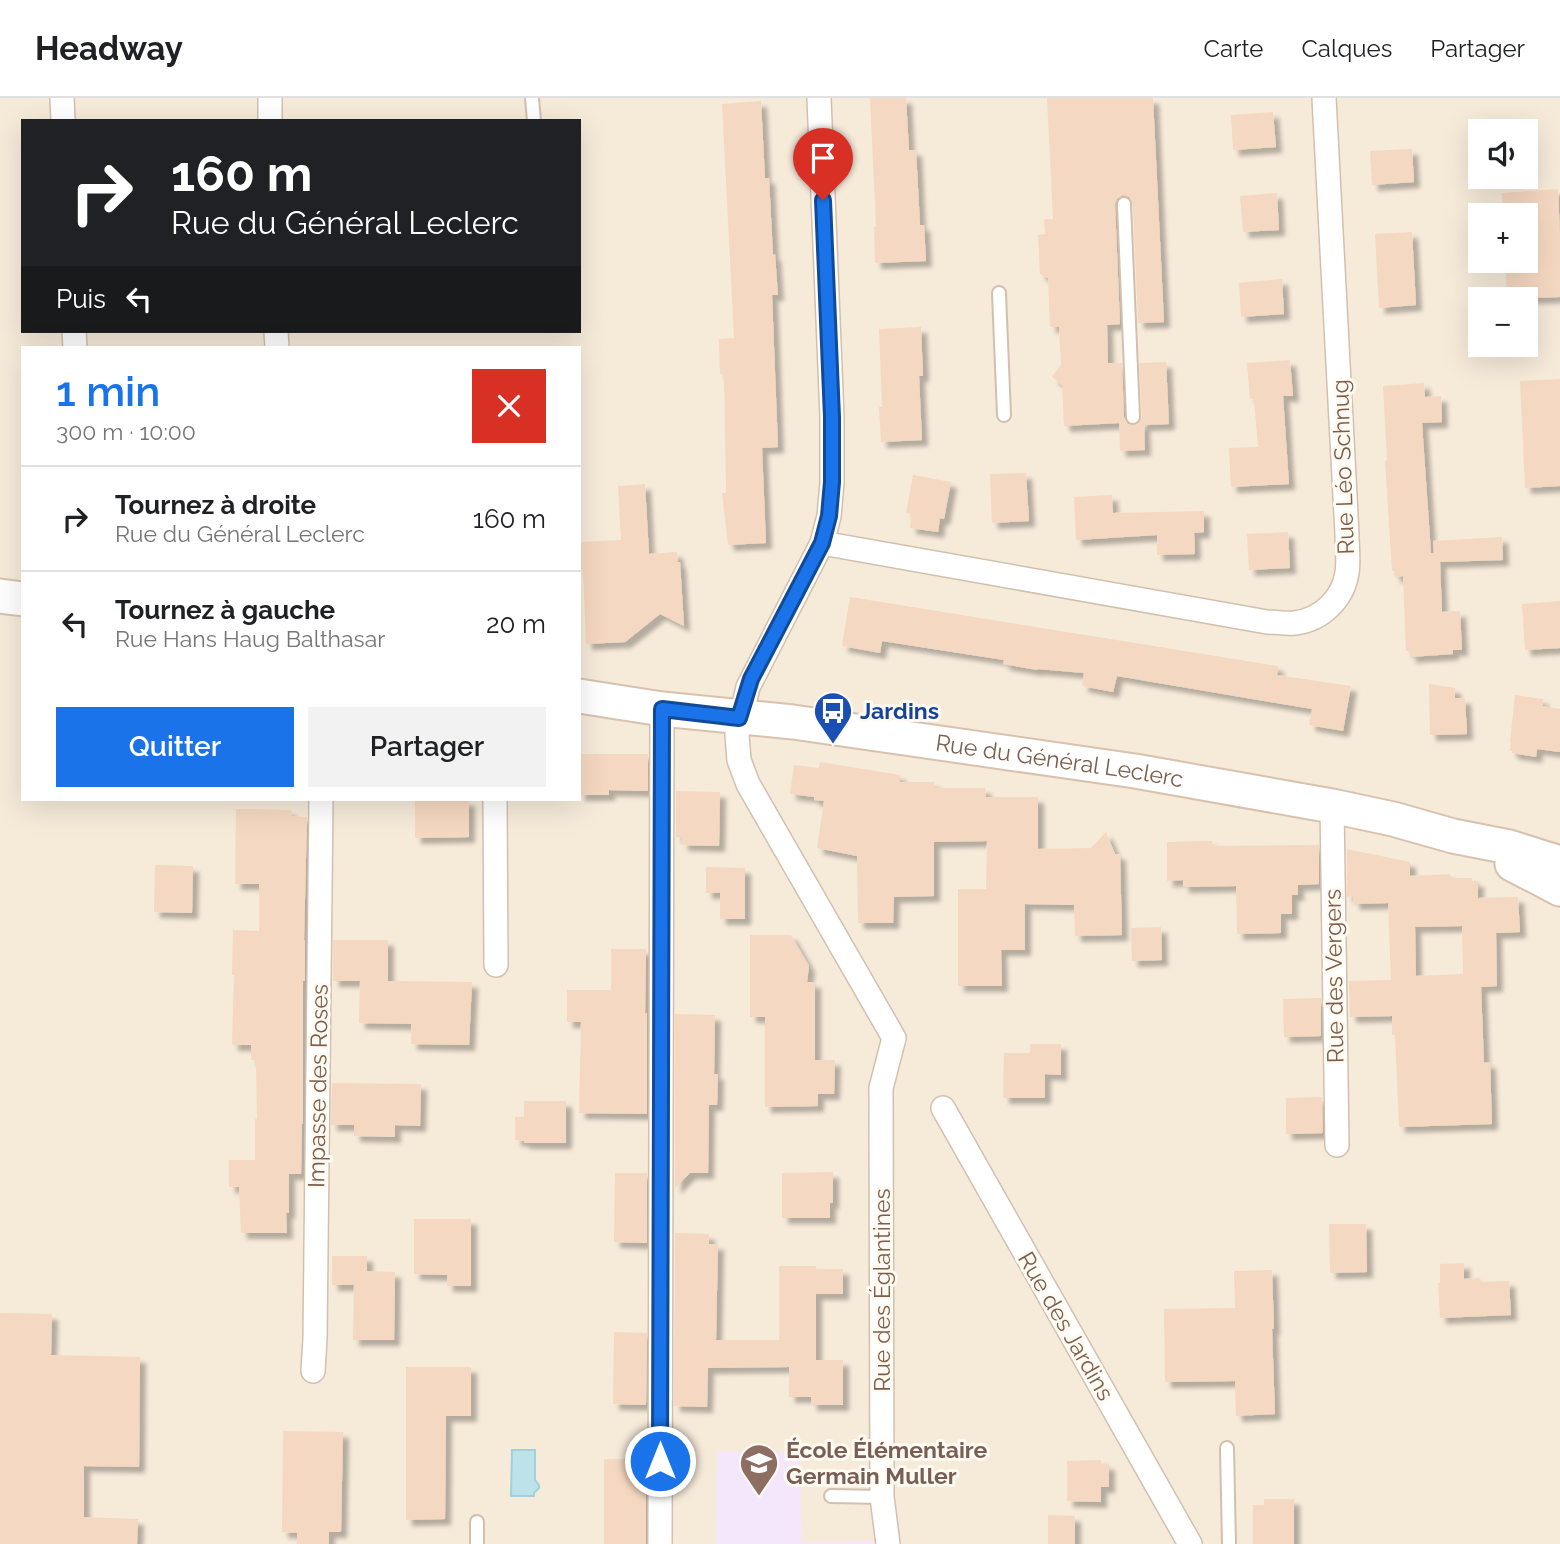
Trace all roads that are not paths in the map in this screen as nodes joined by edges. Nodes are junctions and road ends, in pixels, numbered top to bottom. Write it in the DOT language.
graph roads {
  1 [pos="62,98"];
  2 [pos="270,98"];
  3 [pos="533,98"];
  4 [pos="819,98"];
  5 [pos="1324,98"];
  6 [pos="63,119"];
  7 [pos="270,119"];
  8 [pos="534,119"];
  9 [pos="1124,204"];
  10 [pos="999,293"];
  11 [pos="1004,415"];
  12 [pos="1133,417"];
  13 [pos="822,543"];
  14 [pos="0,596"];
  15 [pos="21,599"];
  16 [pos="581,696"];
  17 [pos="662,709"];
  18 [pos="739,718"];
  19 [pos="321,801"];
  20 [pos="495,801"];
  21 [pos="1332,806"];
  22 [pos="1453,836"];
  23 [pos="1560,863"];
  24 [pos="1560,888"];
  25 [pos="496,965"];
  26 [pos="943,1108"];
  27 [pos="1337,1145"];
  28 [pos="313,1371"];
  29 [pos="1227,1448"];
  30 [pos="831,1496"];
  31 [pos="883,1497"];
  32 [pos="477,1522"];
  33 [pos="477,1544"];
  34 [pos="660,1544"];
  35 [pos="888,1544"];
  36 [pos="1190,1544"];
  37 [pos="1229,1544"];
  1 -- 6 [label="street"];
  2 -- 7 [label="street"];
  3 -- 8 [label="lane"];
  4 -- 13 [label="street"];
  5 -- 13 [label="street, Rue Léo Schnug"];
  9 -- 12 [label="lane"];
  10 -- 11 [label="lane"];
  13 -- 18 [label="street"];
  14 -- 15 [label="main road"];
  16 -- 17 [label="main road, Rue du Général Leclerc"];
  17 -- 18 [label="main road, Rue du Général Leclerc"];
  17 -- 34 [label="street"];
  18 -- 21 [label="main road, Rue du Général Leclerc"];
  18 -- 31 [label="street, Rue des Églantines"];
  19 -- 28 [label="street, Impasse des Roses"];
  20 -- 25 [label="street"];
  21 -- 22 [label="main road, Rue du Général Leclerc"];
  21 -- 27 [label="street, Rue des Vergers"];
  22 -- 23 [label="main road, Rue du Général Leclerc"];
  22 -- 24 [label="main road, Rue du Général Leclerc"];
  26 -- 36 [label="street, Rue des Jardins"];
  29 -- 37 [label="lane"];
  30 -- 31 [label="lane"];
  31 -- 35 [label="street, Rue des Églantines"];
  32 -- 33 [label="lane"];
}
